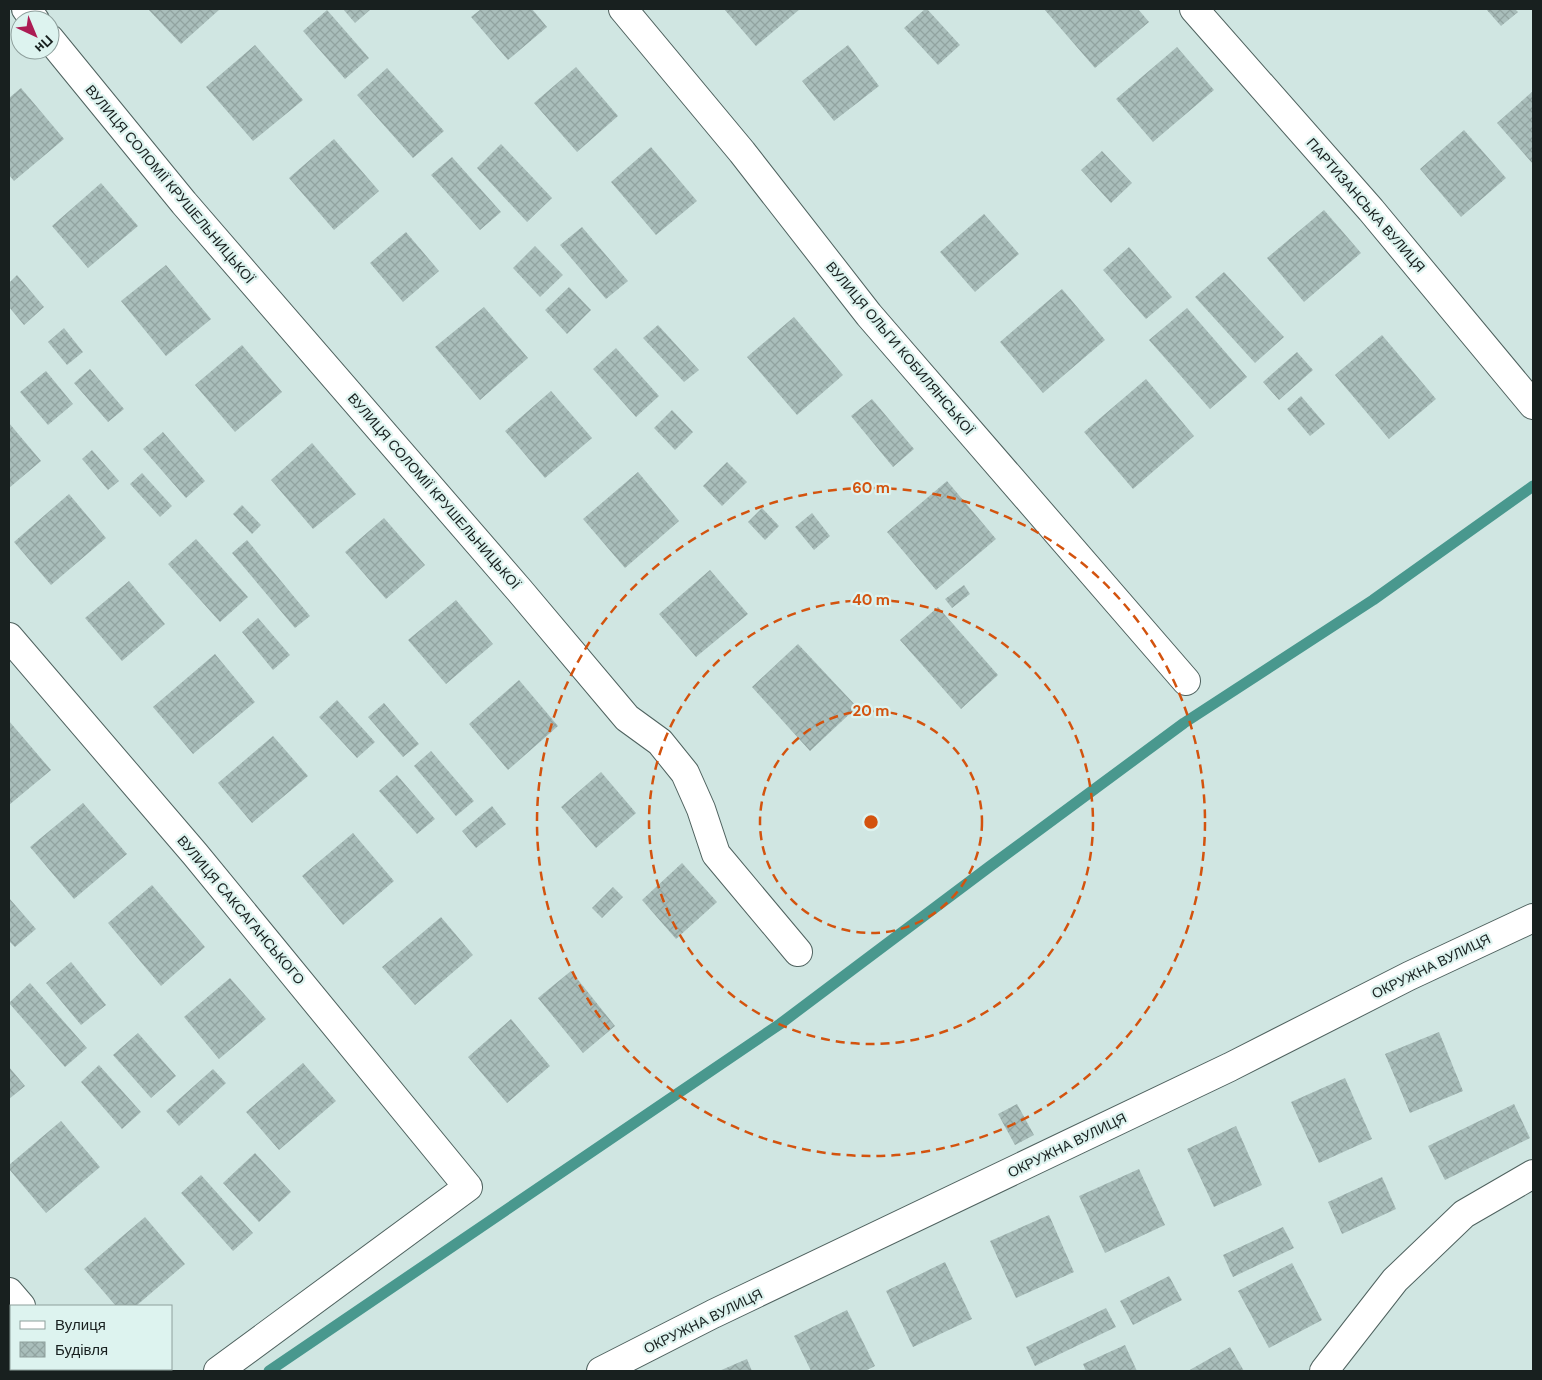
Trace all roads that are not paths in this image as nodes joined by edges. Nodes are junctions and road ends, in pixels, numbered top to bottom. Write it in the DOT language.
graph roads {
  1 [pos="623,9"];
  2 [pos="1194,9"];
  3 [pos="60,51"];
  4 [pos="1533,405"];
  5 [pos="9,637"];
  6 [pos="1186,681"];
  7 [pos="1533,918"];
  8 [pos="798,952"];
  9 [pos="1533,1174"];
  10 [pos="9,1292"];
  11 [pos="19,1305"];
  12 [pos="218,1371"];
  13 [pos="601,1371"];
  14 [pos="1324,1371"];
  1 -- 6 [label="street, ВУЛИЦЯ ОЛЬГИ КОБИЛЯНСЬКОЇ"];
  2 -- 4 [label="street, ПАРТИЗАНСЬКА ВУЛИЦЯ"];
  3 -- 8 [label="street, ВУЛИЦЯ СОЛОМІЇ КРУШЕЛЬНИЦЬКОЇ"];
  5 -- 12 [label="street, ВУЛИЦЯ САКСАГАНСЬКОГО"];
  7 -- 13 [label="street, ОКРУЖНА ВУЛИЦЯ"];
  9 -- 14 [label="street"];
  10 -- 11 [label="street"];
}
